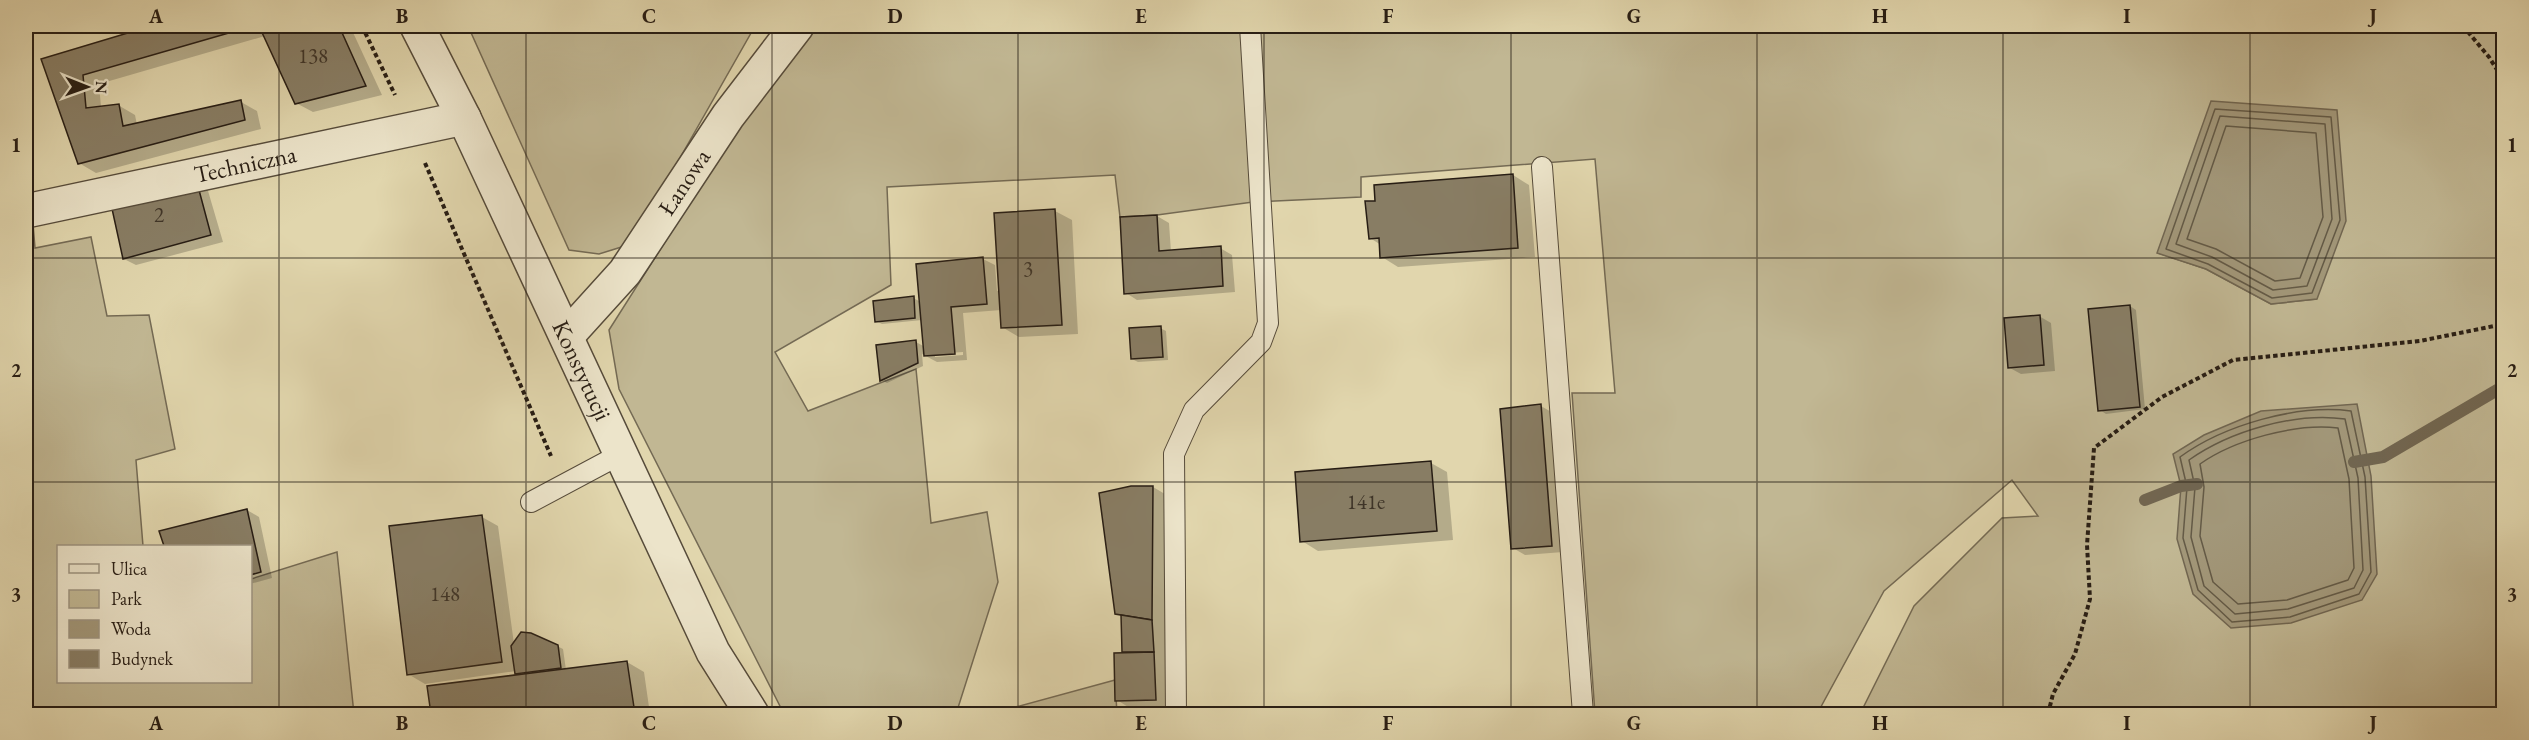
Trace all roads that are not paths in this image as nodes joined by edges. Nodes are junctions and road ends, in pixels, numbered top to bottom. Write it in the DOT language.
graph roads {
  1 [pos="417,26"];
  2 [pos="797,26"];
  3 [pos="1250,26"];
  4 [pos="464,118"];
  5 [pos="1542,167"];
  6 [pos="26,211"];
  7 [pos="567,336"];
  8 [pos="621,454"];
  9 [pos="531,502"];
  10 [pos="752,714"];
  11 [pos="1176,714"];
  12 [pos="1583,714"];
  1 -- 4 [label="street, Konstytucji"];
  2 -- 7 [label="street, Łanowa"];
  3 -- 11 [label="lane"];
  4 -- 6 [label="street, Techniczna"];
  4 -- 7 [label="street, Konstytucji"];
  5 -- 12 [label="lane"];
  7 -- 8 [label="street, Konstytucji"];
  8 -- 9 [label="lane"];
  8 -- 10 [label="street, Konstytucji"];
}
